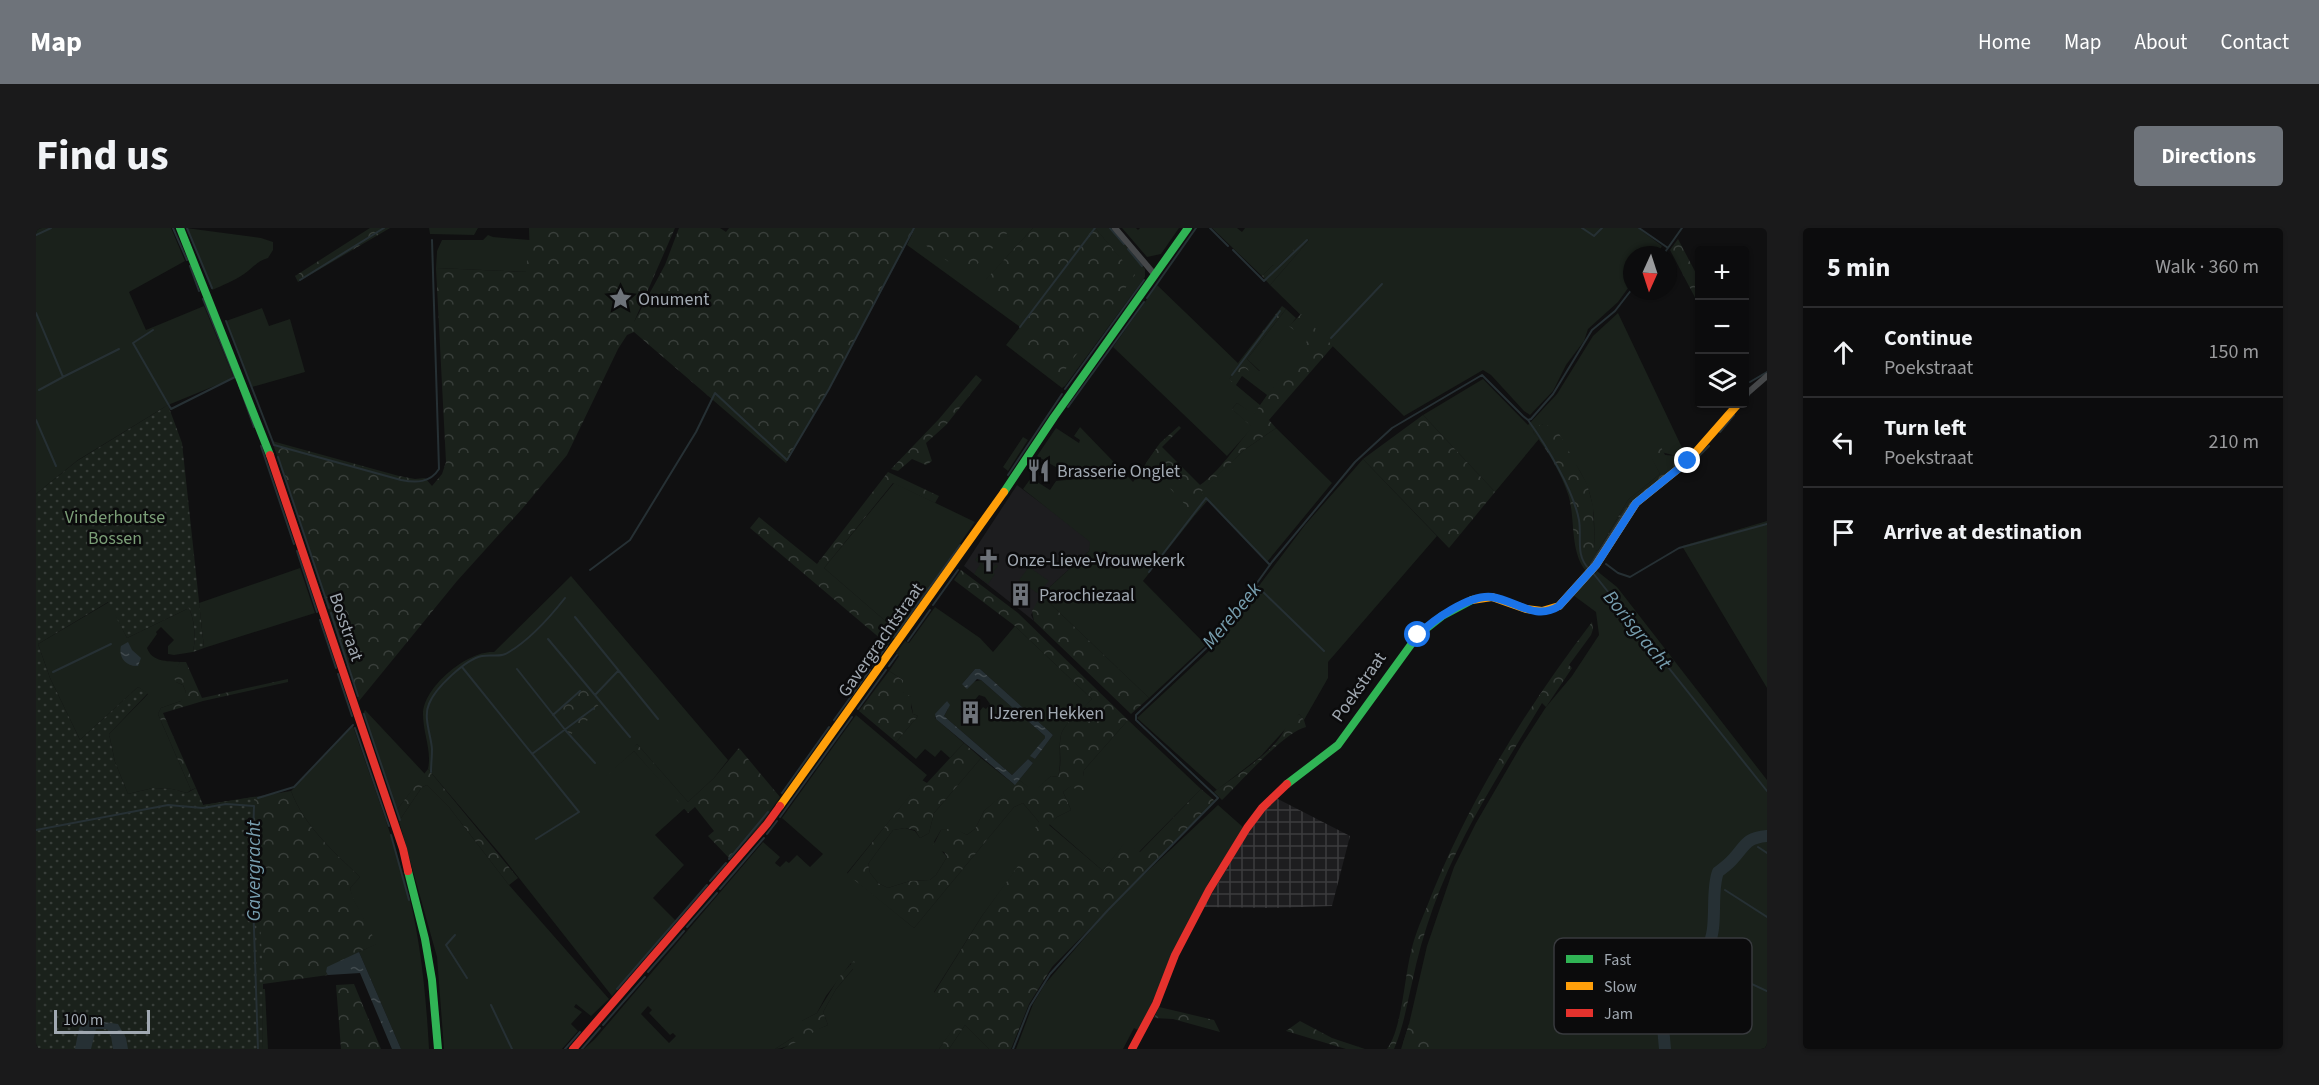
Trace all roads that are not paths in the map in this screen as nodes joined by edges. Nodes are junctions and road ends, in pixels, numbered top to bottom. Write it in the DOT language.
graph roads {
  1 [pos="180,228"];
  2 [pos="1115,228"];
  3 [pos="1188,228"];
  4 [pos="1155,275"];
  5 [pos="1767,376"];
  6 [pos="1749,392"];
  7 [pos="1734,408"];
  8 [pos="438,1049"];
  9 [pos="573,1049"];
  10 [pos="1132,1049"];
  1 -- 8 [label="street, Bosstraat"];
  2 -- 4 [label="street"];
  3 -- 4 [label="street, Gavergrachtstraat"];
  4 -- 9 [label="street, Gavergrachtstraat"];
  5 -- 6 [label="street"];
  7 -- 10 [label="street, Poekstraat"];
}
